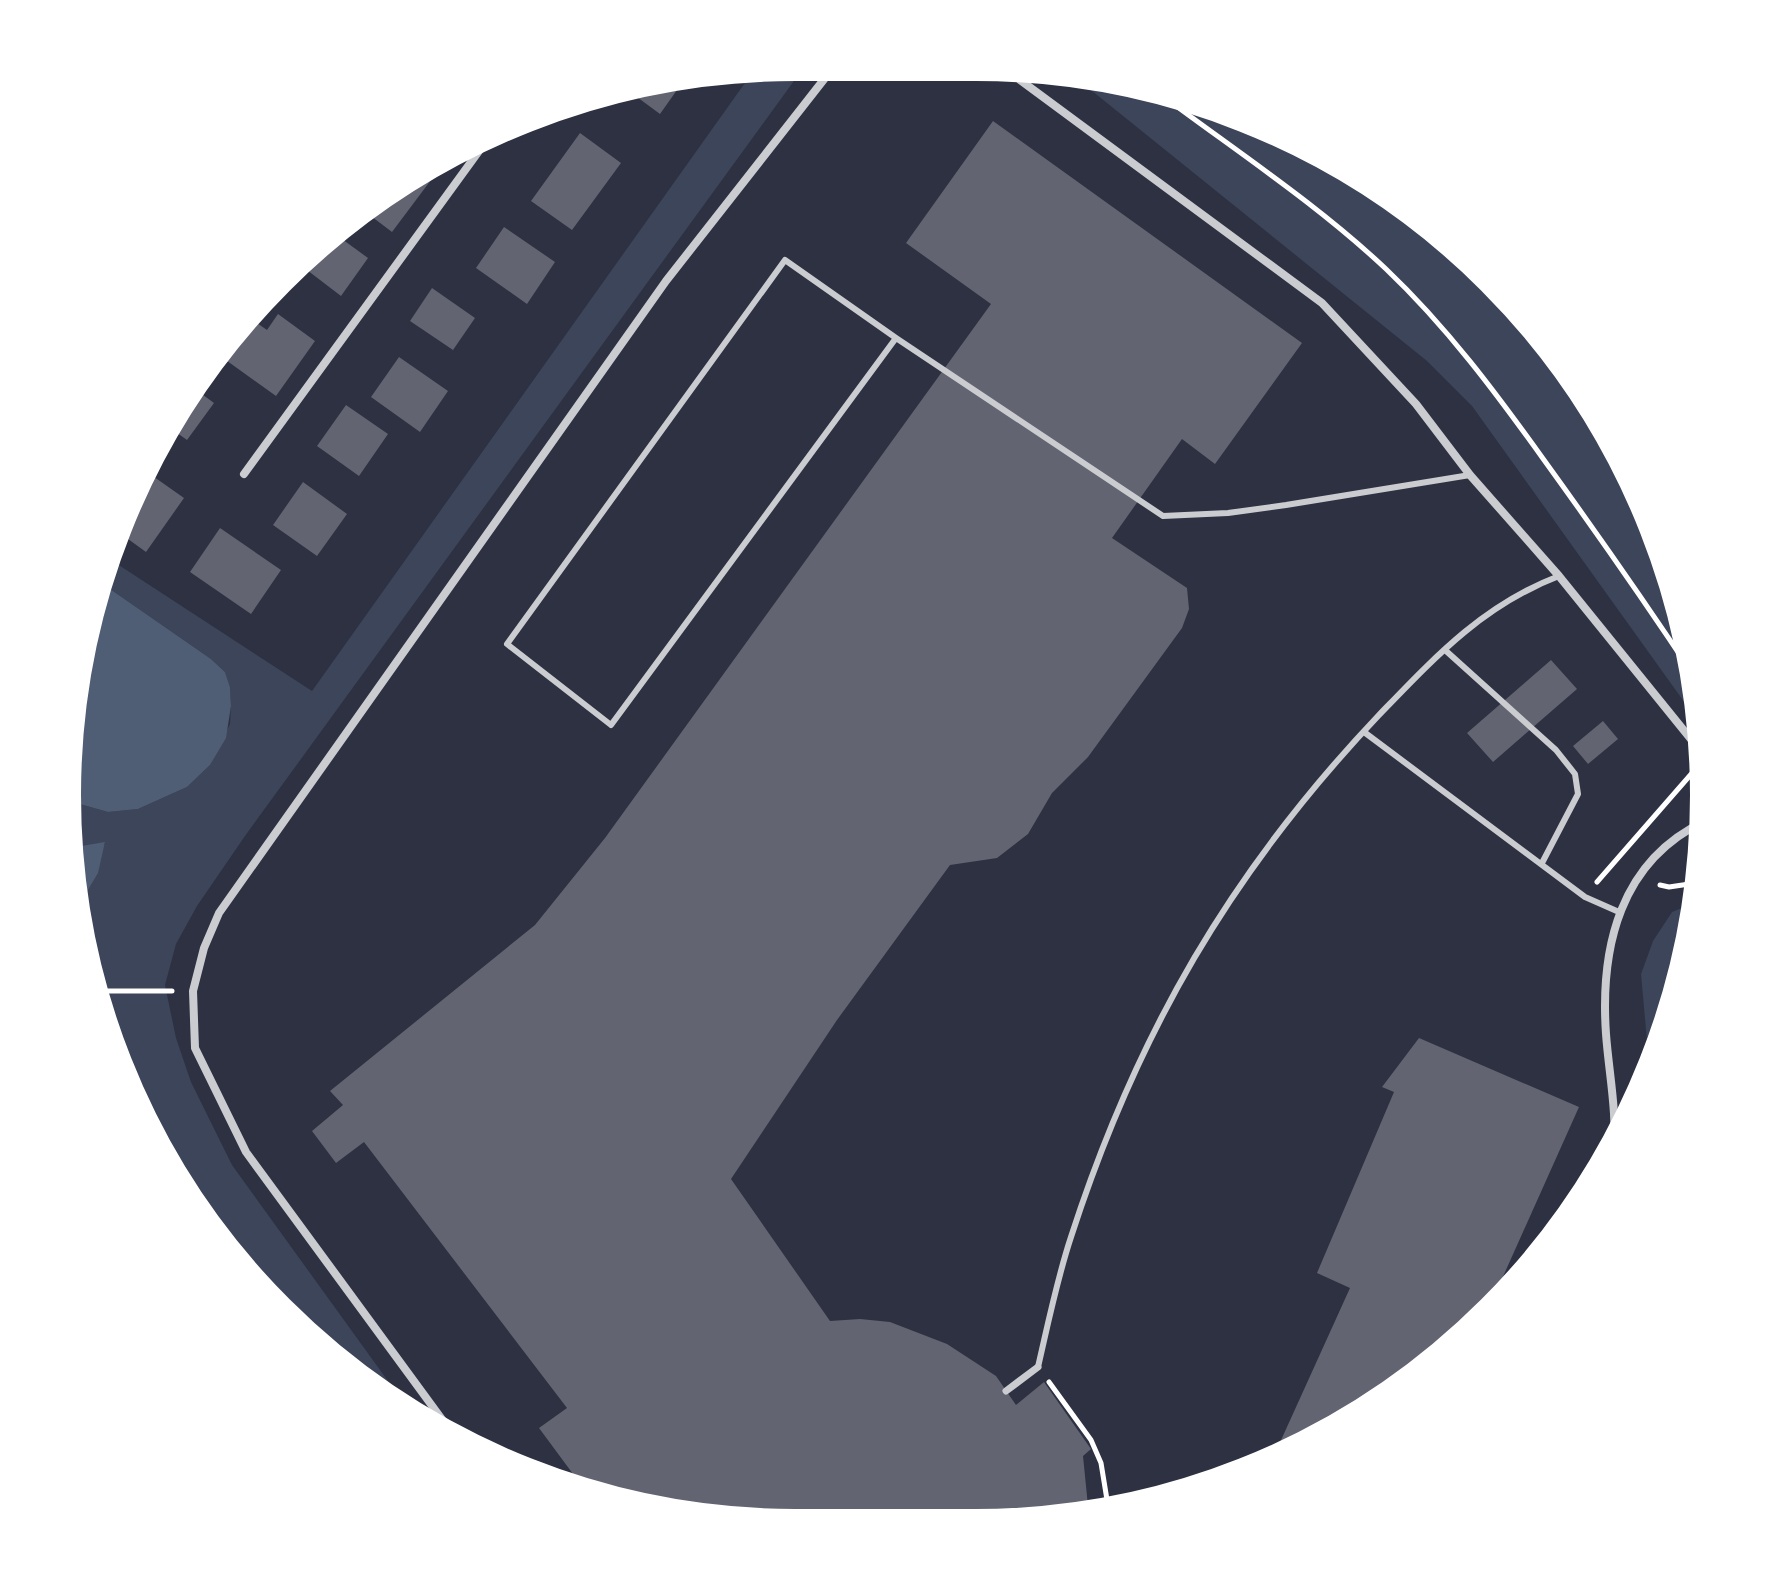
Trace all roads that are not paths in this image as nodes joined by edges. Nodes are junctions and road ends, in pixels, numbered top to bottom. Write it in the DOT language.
graph roads {
  1 [pos="827,76"];
  2 [pos="1017,78"];
  3 [pos="481,148"];
  4 [pos="896,338"];
  5 [pos="244,474"];
  6 [pos="1470,475"];
  7 [pos="1559,576"];
  8 [pos="1445,650"];
  9 [pos="1364,732"];
  10 [pos="1693,742"];
  11 [pos="1694,828"];
  12 [pos="1542,863"];
  13 [pos="1619,912"];
  14 [pos="1616,1123"];
  15 [pos="1038,1367"];
  16 [pos="1006,1391"];
  17 [pos="445,1423"];
  1 -- 17 [label="street"];
  2 -- 6 [label="street"];
  3 -- 5 [label="street"];
  4 -- 4 [label="lane"];
  4 -- 6 [label="lane"];
  6 -- 7 [label="street"];
  7 -- 8 [label="lane"];
  7 -- 10 [label="street"];
  8 -- 9 [label="lane"];
  8 -- 12 [label="lane"];
  9 -- 12 [label="lane"];
  9 -- 15 [label="lane"];
  11 -- 13 [label="street"];
  12 -- 13 [label="lane"];
  13 -- 14 [label="street"];
  15 -- 16 [label="street"];
}
